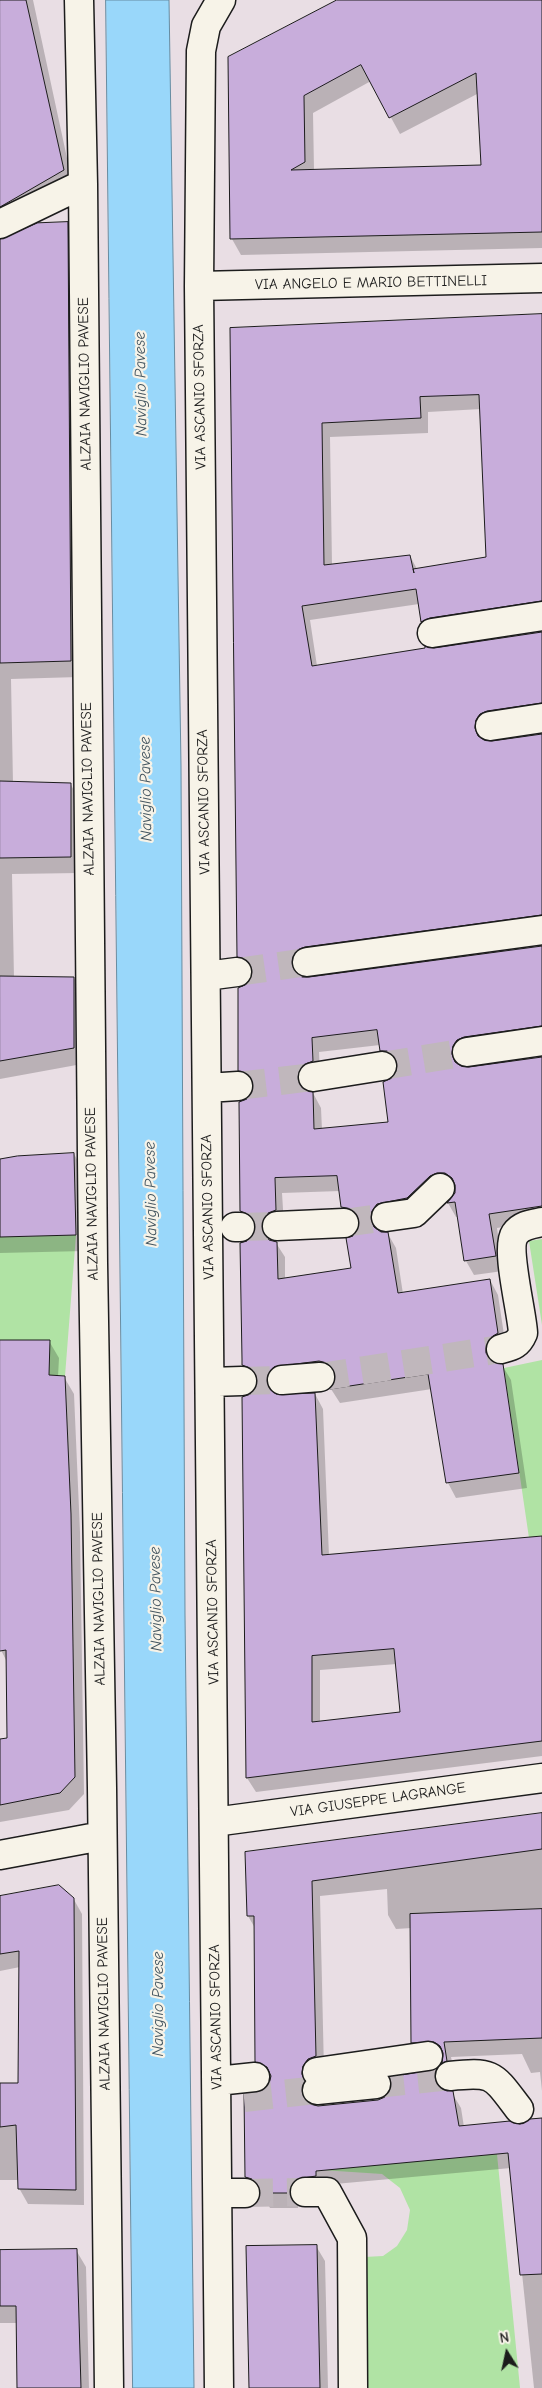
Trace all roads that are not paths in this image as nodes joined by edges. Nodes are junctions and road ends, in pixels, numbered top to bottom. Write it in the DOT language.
graph roads {
  1 [pos="79,0"];
  2 [pos="221,0"];
  3 [pos="83,184"];
  4 [pos="0,224"];
  5 [pos="542,278"];
  6 [pos="199,286"];
  7 [pos="542,616"];
  8 [pos="432,633"];
  9 [pos="542,718"];
  10 [pos="490,726"];
  11 [pos="542,930"];
  12 [pos="307,962"];
  13 [pos="237,972"];
  14 [pos="206,976"];
  15 [pos="542,1041"];
  16 [pos="467,1052"];
  17 [pos="382,1066"];
  18 [pos="313,1077"];
  19 [pos="238,1086"];
  20 [pos="207,1088"];
  21 [pos="440,1188"];
  22 [pos="386,1217"];
  23 [pos="542,1222"];
  24 [pos="344,1223"];
  25 [pos="277,1226"];
  26 [pos="501,1349"];
  27 [pos="320,1377"];
  28 [pos="282,1380"];
  29 [pos="242,1381"];
  30 [pos="210,1382"];
  31 [pos="542,1778"];
  32 [pos="214,1822"];
  33 [pos="102,1836"];
  34 [pos="0,1855"];
  35 [pos="428,2056"];
  36 [pos="450,2076"];
  37 [pos="376,2084"];
  38 [pos="250,2088"];
  39 [pos="217,2091"];
  40 [pos="519,2109"];
  41 [pos="305,2192"];
  42 [pos="109,2388"];
  43 [pos="219,2388"];
  44 [pos="353,2388"];
  1 -- 3 [label="street, ALZAIA NAVIGLIO PAVESE"];
  2 -- 6 [label="street, VIA ASCANIO SFORZA"];
  3 -- 4 [label="street"];
  3 -- 33 [label="street, ALZAIA NAVIGLIO PAVESE"];
  5 -- 6 [label="street, VIA ANGELO E MARIO BETTINELLI"];
  6 -- 14 [label="street, VIA ASCANIO SFORZA"];
  7 -- 8 [label="street"];
  9 -- 10 [label="street"];
  11 -- 12 [label="street"];
  13 -- 14 [label="street"];
  14 -- 20 [label="street, VIA ASCANIO SFORZA"];
  15 -- 16 [label="street"];
  17 -- 18 [label="street"];
  19 -- 20 [label="street"];
  20 -- 30 [label="street, VIA ASCANIO SFORZA"];
  21 -- 22 [label="street"];
  23 -- 26 [label="street"];
  24 -- 25 [label="street"];
  27 -- 28 [label="street"];
  29 -- 30 [label="street"];
  30 -- 32 [label="street, VIA ASCANIO SFORZA"];
  31 -- 32 [label="street, VIA GIUSEPPE LAGRANGE"];
  32 -- 39 [label="street, VIA ASCANIO SFORZA"];
  33 -- 34 [label="street"];
  33 -- 42 [label="street, ALZAIA NAVIGLIO PAVESE"];
  35 -- 37 [label="street"];
  36 -- 40 [label="street"];
  38 -- 39 [label="street"];
  39 -- 43 [label="street, VIA ASCANIO SFORZA"];
  41 -- 44 [label="street"];
}
